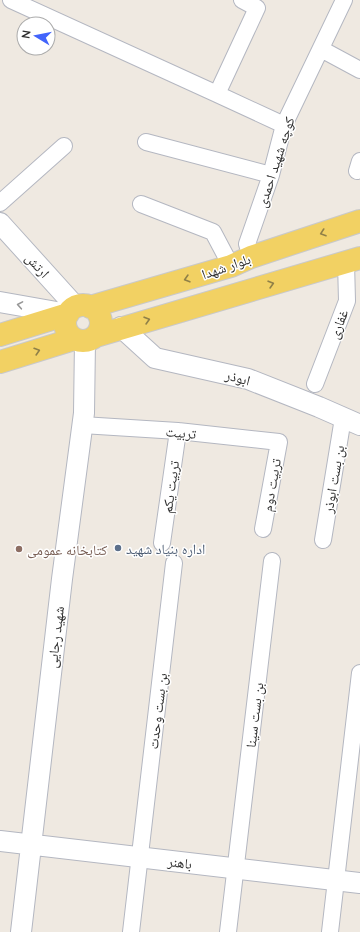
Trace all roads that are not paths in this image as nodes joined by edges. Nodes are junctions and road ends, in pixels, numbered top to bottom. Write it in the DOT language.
graph roads {
  1 [pos="11,0"];
  2 [pos="242,0"];
  3 [pos="344,0"];
  4 [pos="321,49"];
  5 [pos="360,70"];
  6 [pos="217,94"];
  7 [pos="284,126"];
  8 [pos="146,142"];
  9 [pos="64,146"];
  10 [pos="271,175"];
  11 [pos="0,203"];
  12 [pos="141,204"];
  13 [pos="360,221"];
  14 [pos="0,223"];
  15 [pos="353,260"];
  16 [pos="241,262"];
  17 [pos="0,302"];
  18 [pos="78,309"];
  19 [pos="121,327"];
  20 [pos="0,335"];
  21 [pos="85,339"];
  22 [pos="0,362"];
  23 [pos="315,384"];
  24 [pos="352,422"];
  25 [pos="82,425"];
  26 [pos="178,431"];
  27 [pos="279,442"];
  28 [pos="263,529"];
  29 [pos="322,540"];
  30 [pos="162,543"];
  31 [pos="272,561"];
  32 [pos="174,563"];
  33 [pos="360,673"];
  34 [pos="0,841"];
  35 [pos="31,845"];
  36 [pos="140,858"];
  37 [pos="236,869"];
  38 [pos="336,880"];
  39 [pos="360,883"];
  40 [pos="21,932"];
  41 [pos="131,932"];
  42 [pos="228,932"];
  43 [pos="330,932"];
  1 -- 6 [label="street"];
  2 -- 6 [label="street"];
  3 -- 4 [label="street, کوچه شهید احمدی"];
  4 -- 5 [label="street"];
  4 -- 7 [label="street, کوچه شهید احمدی"];
  6 -- 7 [label="street"];
  7 -- 10 [label="street, کوچه شهید احمدی"];
  8 -- 10 [label="street"];
  9 -- 11 [label="street"];
  10 -- 16 [label="street, کوچه شهید احمدی"];
  12 -- 16 [label="street"];
  13 -- 16 [label="main road, بلوار شهدا, one-way"];
  14 -- 18 [label="street, ارتش"];
  19 -- 15 [label="main road, بلوار شهدا, one-way"];
  15 -- 23 [label="street, غفاری"];
  16 -- 18 [label="main road, بلوار شهدا, one-way"];
  18 -- 17 [label="street, one-way"];
  18 -- 20 [label="main road, بلوار شهدا"];
  18 -- 21 [label="main road"];
  18 -- 21 [label="main road"];
  19 -- 21 [label="main road, بلوار شهدا"];
  19 -- 24 [label="street, ابوذر"];
  22 -- 21 [label="main road, بلوار شهدا, one-way"];
  21 -- 25 [label="street, شهید رجایی"];
  24 -- 29 [label="street, بن بست ابوذر"];
  25 -- 26 [label="street, تربیت"];
  25 -- 35 [label="street, شهید رجایی"];
  26 -- 27 [label="street, تربیت"];
  26 -- 30 [label="street, تربیت یکم"];
  27 -- 28 [label="street, تربیت دوم"];
  31 -- 37 [label="street, بن بست سینا"];
  32 -- 36 [label="street, بن بست وحدت"];
  33 -- 38 [label="street"];
  34 -- 35 [label="street, باهنر"];
  35 -- 36 [label="street, باهنر"];
  35 -- 40 [label="street, شهید رجایی"];
  36 -- 37 [label="street, باهنر"];
  36 -- 41 [label="street, بن بست وحدت"];
  37 -- 38 [label="street, باهنر"];
  37 -- 42 [label="street, بن بست سینا"];
  38 -- 39 [label="street, باهنر"];
  38 -- 43 [label="street"];
}
